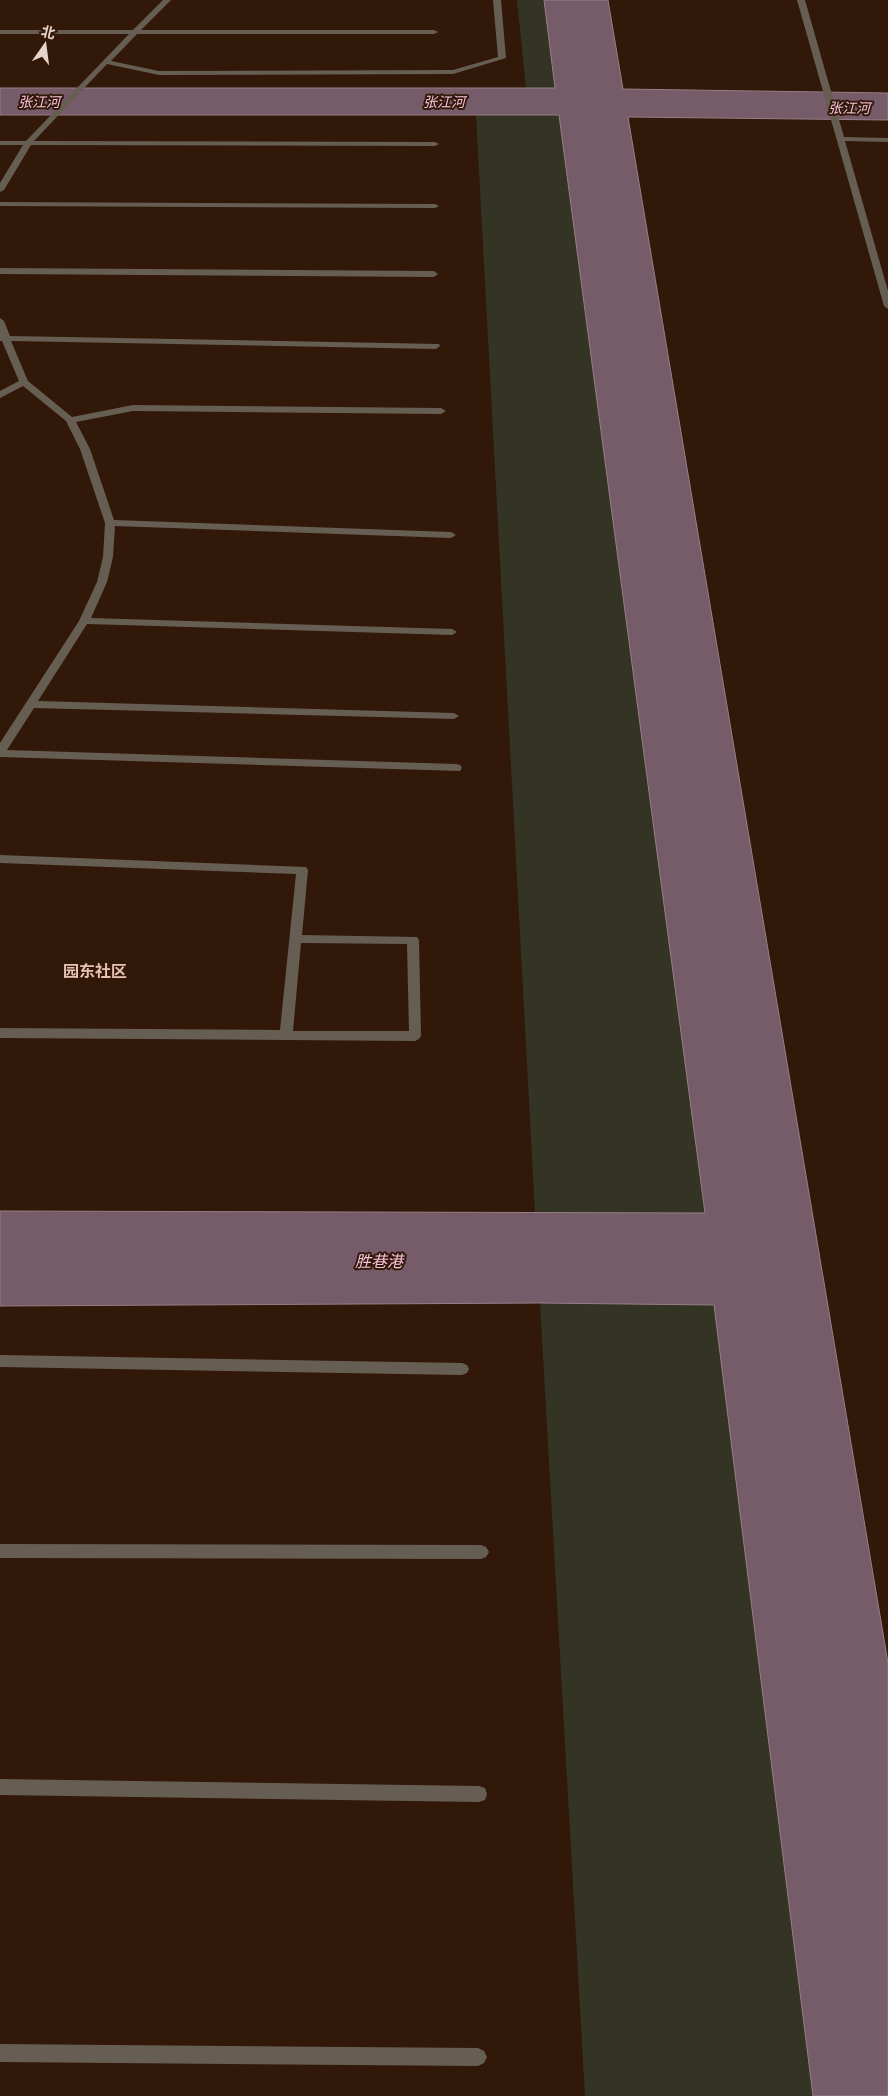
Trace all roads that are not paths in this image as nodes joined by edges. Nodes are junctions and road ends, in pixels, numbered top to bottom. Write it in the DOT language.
graph roads {
  1 [pos="167,0"];
  2 [pos="498,0"];
  3 [pos="801,0"];
  4 [pos="0,32"];
  5 [pos="136,32"];
  6 [pos="434,32"];
  7 [pos="106,62"];
  8 [pos="839,139"];
  9 [pos="888,140"];
  10 [pos="0,143"];
  11 [pos="28,143"];
  12 [pos="435,144"];
  13 [pos="0,190"];
  14 [pos="0,204"];
  15 [pos="435,206"];
  16 [pos="0,271"];
  17 [pos="434,274"];
  18 [pos="888,306"];
  19 [pos="0,321"];
  20 [pos="3,338"];
  21 [pos="436,346"];
  22 [pos="24,382"];
  23 [pos="0,395"];
  24 [pos="441,411"];
  25 [pos="70,420"];
  26 [pos="110,523"];
  27 [pos="451,535"];
  28 [pos="84,621"];
  29 [pos="452,632"];
  30 [pos="31,704"];
  31 [pos="454,716"];
  32 [pos="0,752"];
  33 [pos="456,768"];
  34 [pos="0,859"];
  35 [pos="297,939"];
  36 [pos="0,1033"];
  37 [pos="286,1035"];
  38 [pos="0,1361"];
  39 [pos="462,1369"];
  40 [pos="0,1551"];
  41 [pos="481,1552"];
  42 [pos="0,1787"];
  43 [pos="479,1794"];
  44 [pos="0,2053"];
  45 [pos="478,2057"];
  1 -- 5 [label="street"];
  2 -- 7 [label="street"];
  3 -- 8 [label="street"];
  4 -- 5 [label="street"];
  5 -- 6 [label="street"];
  5 -- 7 [label="street"];
  7 -- 11 [label="street"];
  8 -- 9 [label="street"];
  8 -- 18 [label="street"];
  10 -- 11 [label="street"];
  11 -- 12 [label="street"];
  11 -- 13 [label="street"];
  14 -- 15 [label="street"];
  16 -- 17 [label="street"];
  19 -- 20 [label="street"];
  20 -- 21 [label="street"];
  20 -- 22 [label="street"];
  22 -- 23 [label="street"];
  22 -- 25 [label="street"];
  24 -- 25 [label="street"];
  25 -- 26 [label="street"];
  26 -- 27 [label="street"];
  26 -- 28 [label="street"];
  28 -- 29 [label="street"];
  28 -- 30 [label="street"];
  30 -- 31 [label="street"];
  30 -- 32 [label="street"];
  32 -- 33 [label="street"];
  34 -- 35 [label="street"];
  35 -- 37 [label="street"];
  35 -- 37 [label="street"];
  36 -- 37 [label="street"];
  38 -- 39 [label="street"];
  40 -- 41 [label="street"];
  42 -- 43 [label="street"];
  44 -- 45 [label="street"];
}
